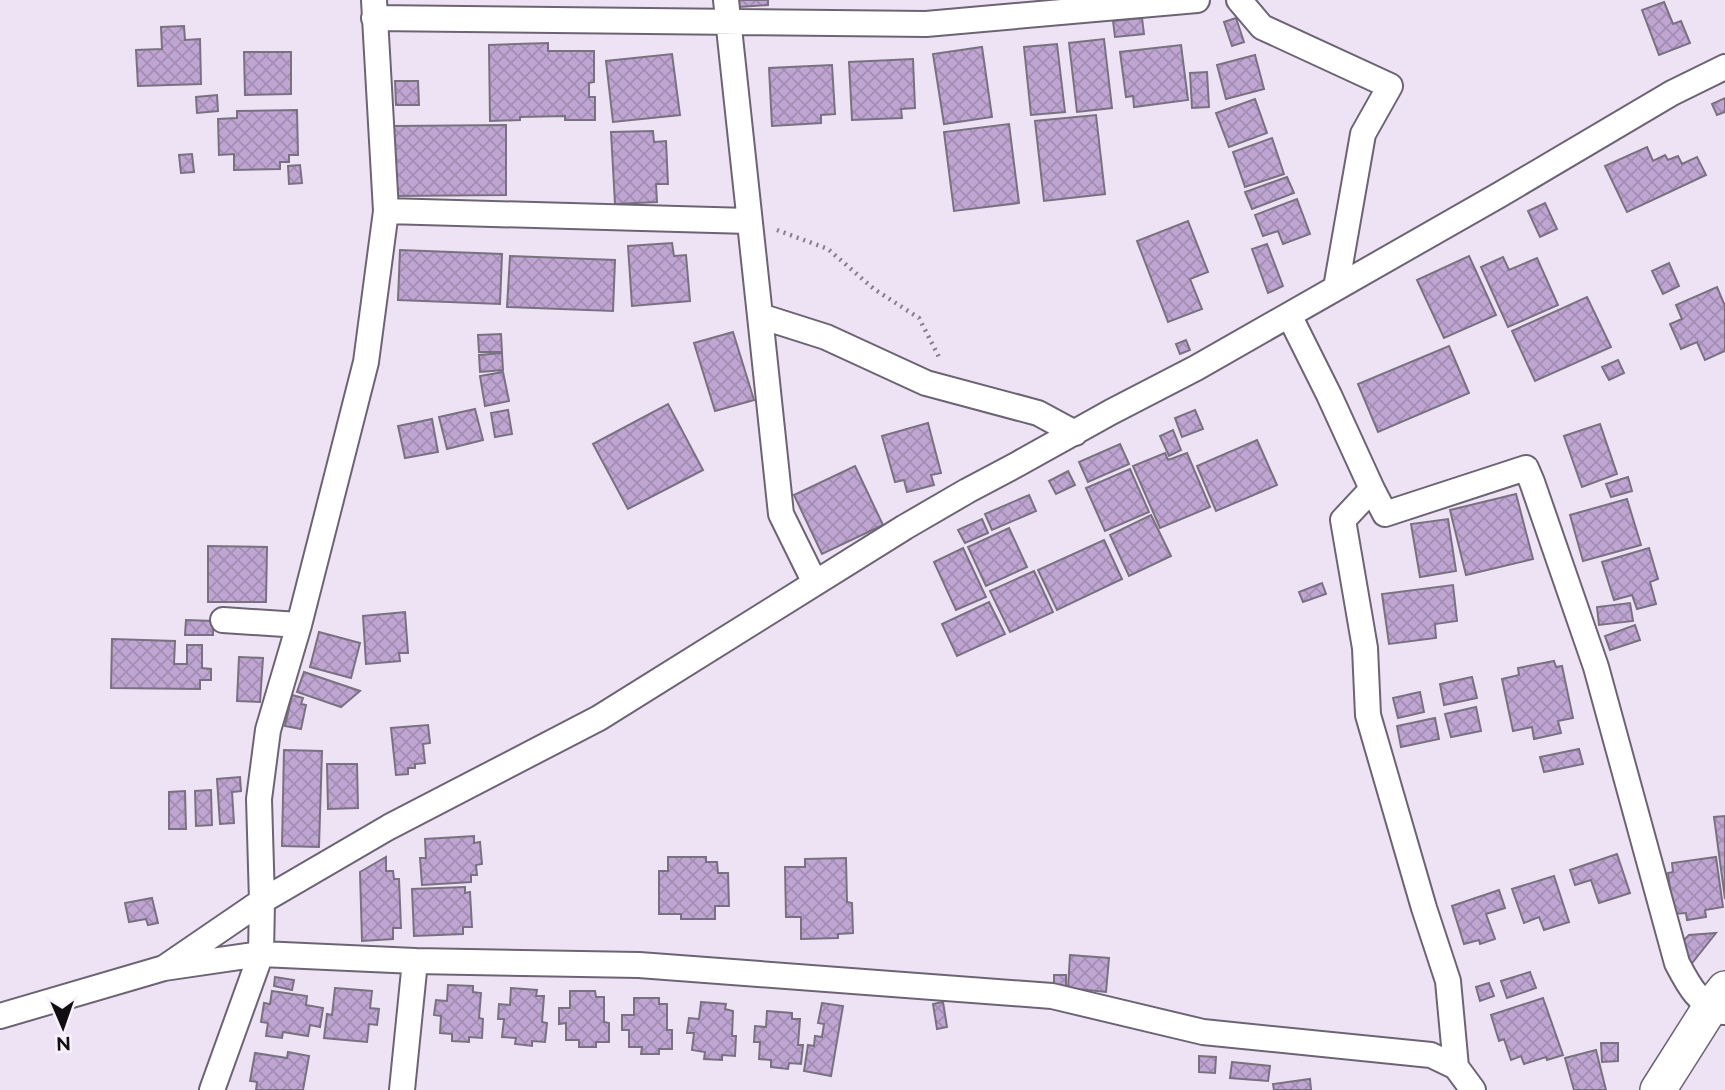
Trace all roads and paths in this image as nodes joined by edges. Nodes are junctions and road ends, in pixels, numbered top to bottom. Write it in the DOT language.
graph roads {
  1 [pos="1197,0"];
  2 [pos="1238,0"];
  3 [pos="374,9"];
  4 [pos="727,11"];
  5 [pos="1725,66"];
  6 [pos="386,211"];
  7 [pos="749,221"];
  8 [pos="1336,288"];
  9 [pos="1289,315"];
  10 [pos="760,316"];
  11 [pos="956,391"];
  12 [pos="1075,433"];
  13 [pos="1372,489"];
  14 [pos="815,583"];
  15 [pos="223,620"];
  16 [pos="299,625"];
  17 [pos="262,901"];
  18 [pos="261,954"];
  19 [pos="415,961"];
  20 [pos="164,968"];
  21 [pos="1720,1003"];
  22 [pos="0,1016"];
  23 [pos="1456,1067"];
  24 [pos="212,1090"];
  25 [pos="402,1090"];
  26 [pos="1473,1090"];
  27 [pos="1658,1090"];
  1 -- 4 [label="street"];
  2 -- 8 [label="street"];
  3 -- 4 [label="street"];
  3 -- 6 [label="street"];
  4 -- 7 [label="street"];
  5 -- 8 [label="street"];
  6 -- 7 [label="street"];
  6 -- 16 [label="street"];
  7 -- 10 [label="street"];
  7 -- 11 [label="path"];
  8 -- 9 [label="street"];
  9 -- 12 [label="street"];
  9 -- 13 [label="street"];
  10 -- 11 [label="street"];
  10 -- 14 [label="street"];
  11 -- 12 [label="street"];
  12 -- 14 [label="street"];
  13 -- 21 [label="street"];
  13 -- 23 [label="street"];
  14 -- 17 [label="street"];
  15 -- 16 [label="street"];
  16 -- 17 [label="street"];
  17 -- 18 [label="street"];
  17 -- 20 [label="street"];
  18 -- 19 [label="street"];
  18 -- 20 [label="street"];
  18 -- 24 [label="street"];
  19 -- 23 [label="street"];
  19 -- 25 [label="street"];
  20 -- 22 [label="street"];
  21 -- 27 [label="street"];
  23 -- 26 [label="street"];
}
